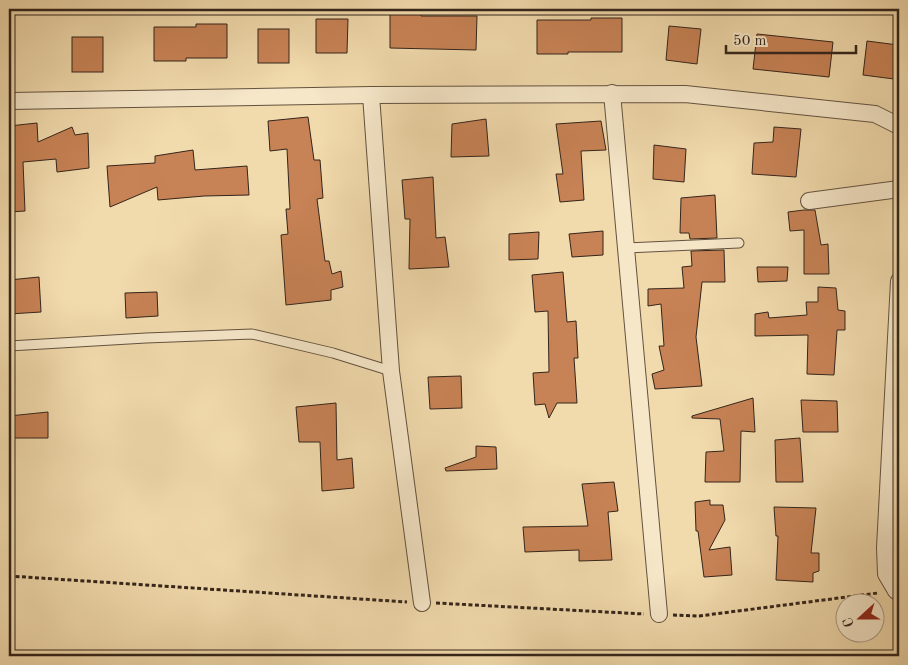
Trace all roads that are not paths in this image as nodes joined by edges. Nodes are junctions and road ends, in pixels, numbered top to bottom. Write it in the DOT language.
graph roads {
  1 [pos="612,93"];
  2 [pos="371,95"];
  3 [pos="9,101"];
  4 [pos="899,126"];
  5 [pos="899,189"];
  6 [pos="810,201"];
  7 [pos="739,242"];
  8 [pos="626,248"];
  9 [pos="899,281"];
  10 [pos="9,346"];
  11 [pos="898,357"];
  12 [pos="390,372"];
  13 [pos="898,591"];
  14 [pos="422,603"];
  15 [pos="659,614"];
  1 -- 2 [label="street"];
  1 -- 4 [label="street"];
  1 -- 8 [label="street"];
  2 -- 3 [label="street"];
  2 -- 12 [label="street"];
  5 -- 6 [label="street"];
  7 -- 8 [label="lane"];
  8 -- 15 [label="street"];
  9 -- 11 [label="street"];
  10 -- 12 [label="lane"];
  11 -- 13 [label="street"];
  12 -- 14 [label="street"];
}
